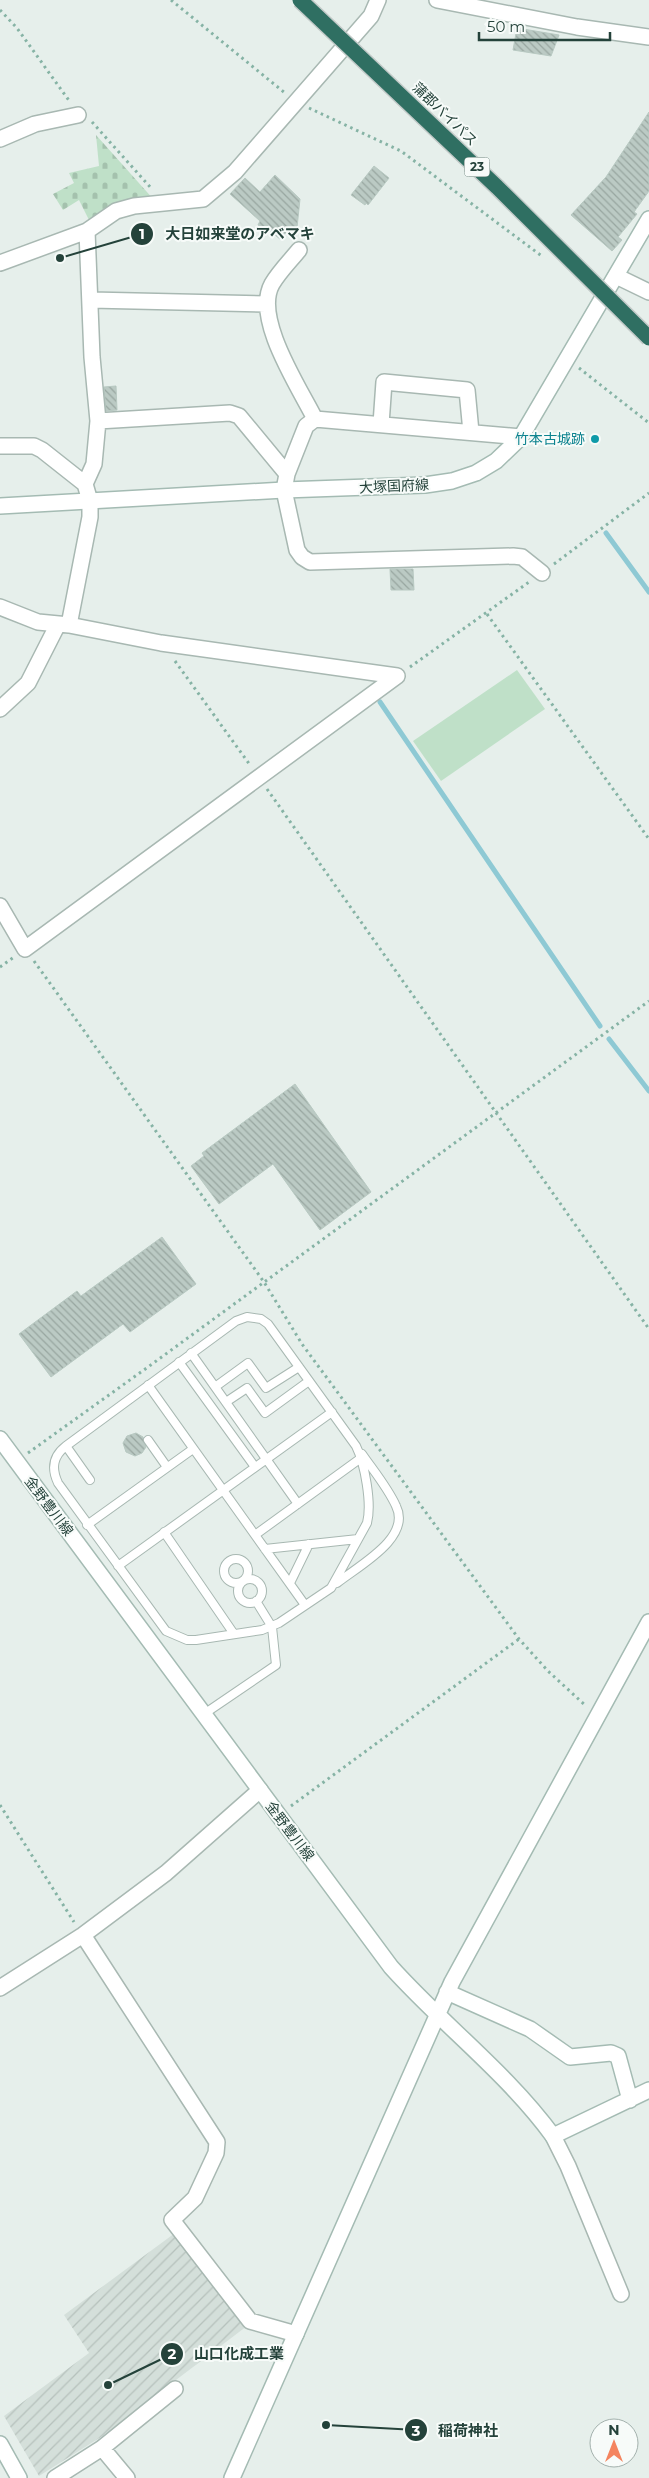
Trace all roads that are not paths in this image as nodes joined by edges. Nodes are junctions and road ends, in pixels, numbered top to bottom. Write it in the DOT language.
graph roads {
  1 [pos="300,0"];
  2 [pos="313,0"];
  3 [pos="378,0"];
  4 [pos="437,0"];
  5 [pos="649,37"];
  6 [pos="78,115"];
  7 [pos="0,139"];
  8 [pos="649,219"];
  9 [pos="87,231"];
  10 [pos="299,250"];
  11 [pos="0,263"];
  12 [pos="616,276"];
  13 [pos="649,292"];
  14 [pos="91,300"];
  15 [pos="266,304"];
  16 [pos="649,325"];
  17 [pos="649,338"];
  18 [pos="316,419"];
  19 [pos="98,422"];
  20 [pos="381,424"];
  21 [pos="471,432"];
  22 [pos="521,437"];
  23 [pos="0,446"];
  24 [pos="287,474"];
  25 [pos="85,484"];
  26 [pos="284,490"];
  27 [pos="90,501"];
  28 [pos="0,506"];
  29 [pos="542,572"];
  30 [pos="0,607"];
  31 [pos="63,625"];
  32 [pos="0,709"];
  33 [pos="0,906"];
  34 [pos="191,1354"];
  35 [pos="179,1362"];
  36 [pos="299,1366"];
  37 [pos="310,1381"];
  38 [pos="148,1385"];
  39 [pos="215,1387"];
  40 [pos="226,1402"];
  41 [pos="332,1412"];
  42 [pos="0,1439"];
  43 [pos="148,1440"];
  44 [pos="66,1446"];
  45 [pos="356,1446"];
  46 [pos="193,1449"];
  47 [pos="361,1458"];
  48 [pos="266,1459"];
  49 [pos="255,1466"];
  50 [pos="167,1467"];
  51 [pos="90,1480"];
  52 [pos="223,1490"];
  53 [pos="298,1504"];
  54 [pos="87,1524"];
  55 [pos="164,1532"];
  56 [pos="255,1535"];
  57 [pos="358,1539"];
  58 [pos="308,1544"];
  59 [pos="265,1549"];
  60 [pos="118,1566"];
  61 [pos="290,1583"];
  62 [pos="330,1588"];
  63 [pos="256,1601"];
  64 [pos="305,1605"];
  65 [pos="649,1622"];
  66 [pos="272,1627"];
  67 [pos="234,1634"];
  68 [pos="204,1714"];
  69 [pos="260,1790"];
  70 [pos="82,1935"];
  71 [pos="0,1988"];
  72 [pos="447,1992"];
  73 [pos="436,2014"];
  74 [pos="649,2090"];
  75 [pos="630,2100"];
  76 [pos="553,2136"];
  77 [pos="621,2294"];
  78 [pos="296,2334"];
  79 [pos="175,2389"];
  80 [pos="0,2444"];
  81 [pos="102,2448"];
  82 [pos="19,2478"];
  83 [pos="55,2478"];
  84 [pos="127,2478"];
  85 [pos="232,2478"];
  1 -- 17 [label="highway, 蒲郡バイパス / 23, bridge"];
  2 -- 16 [label="highway, 蒲郡バイパス / 23"];
  3 -- 9 [label="street"];
  4 -- 5 [label="street"];
  6 -- 7 [label="street"];
  8 -- 12 [label="street, 大塚国府線"];
  9 -- 11 [label="street"];
  9 -- 14 [label="street"];
  10 -- 15 [label="street"];
  12 -- 13 [label="street"];
  12 -- 22 [label="street, 大塚国府線"];
  14 -- 15 [label="street"];
  14 -- 19 [label="street"];
  15 -- 18 [label="street"];
  18 -- 20 [label="street"];
  18 -- 24 [label="street"];
  19 -- 24 [label="street"];
  19 -- 25 [label="street"];
  20 -- 21 [label="street"];
  20 -- 21 [label="street"];
  21 -- 22 [label="street"];
  22 -- 26 [label="street, 大塚国府線"];
  23 -- 25 [label="street"];
  24 -- 26 [label="street"];
  25 -- 27 [label="street"];
  26 -- 27 [label="street, 大塚国府線"];
  26 -- 29 [label="street"];
  27 -- 28 [label="street, 大塚国府線"];
  27 -- 31 [label="street"];
  30 -- 31 [label="street"];
  31 -- 32 [label="street"];
  31 -- 33 [label="street"];
  34 -- 35 [label="lane"];
  34 -- 36 [label="lane"];
  34 -- 39 [label="lane"];
  35 -- 38 [label="lane"];
  35 -- 49 [label="lane"];
  36 -- 37 [label="lane"];
  36 -- 39 [label="lane"];
  37 -- 40 [label="lane"];
  37 -- 41 [label="lane"];
  38 -- 44 [label="lane"];
  38 -- 46 [label="lane"];
  39 -- 40 [label="lane"];
  40 -- 48 [label="lane"];
  41 -- 45 [label="lane"];
  41 -- 48 [label="lane"];
  42 -- 68 [label="street, 金野豊川線"];
  43 -- 50 [label="lane"];
  44 -- 51 [label="lane"];
  44 -- 54 [label="lane"];
  45 -- 47 [label="lane"];
  45 -- 62 [label="lane"];
  46 -- 50 [label="lane"];
  46 -- 52 [label="lane"];
  47 -- 53 [label="lane"];
  47 -- 57 [label="lane"];
  48 -- 49 [label="lane"];
  48 -- 53 [label="lane"];
  49 -- 52 [label="lane"];
  50 -- 54 [label="lane"];
  52 -- 55 [label="lane"];
  52 -- 56 [label="lane"];
  53 -- 56 [label="lane"];
  54 -- 60 [label="lane"];
  55 -- 60 [label="lane"];
  55 -- 67 [label="lane"];
  56 -- 59 [label="lane"];
  57 -- 58 [label="lane"];
  57 -- 62 [label="lane"];
  58 -- 59 [label="lane"];
  58 -- 61 [label="lane"];
  59 -- 61 [label="lane"];
  60 -- 67 [label="lane"];
  61 -- 64 [label="lane"];
  62 -- 64 [label="lane"];
  63 -- 63 [label="lane"];
  63 -- 66 [label="lane"];
  64 -- 66 [label="lane"];
  65 -- 72 [label="street"];
  66 -- 67 [label="lane"];
  66 -- 68 [label="lane"];
  68 -- 69 [label="street, 金野豊川線"];
  69 -- 70 [label="street"];
  69 -- 73 [label="street, 金野豊川線"];
  70 -- 71 [label="street"];
  70 -- 78 [label="street"];
  72 -- 73 [label="street"];
  72 -- 75 [label="street"];
  73 -- 76 [label="street, 金野豊川線"];
  73 -- 78 [label="street"];
  74 -- 75 [label="street"];
  75 -- 76 [label="street"];
  76 -- 77 [label="street, 金野豊川線"];
  78 -- 85 [label="street"];
  79 -- 81 [label="street"];
  80 -- 82 [label="street"];
  81 -- 83 [label="street"];
  81 -- 84 [label="street"];
}
